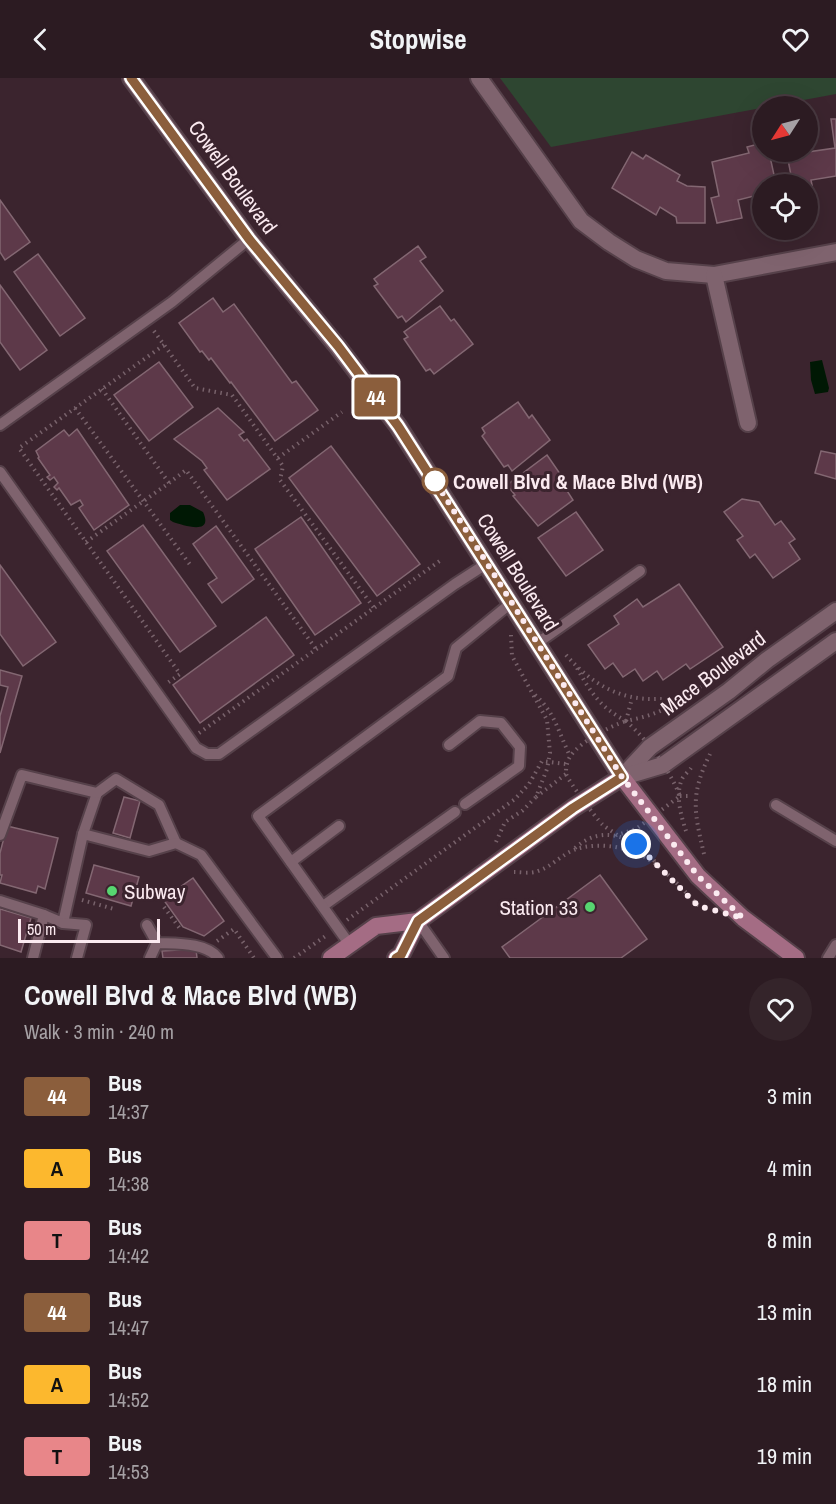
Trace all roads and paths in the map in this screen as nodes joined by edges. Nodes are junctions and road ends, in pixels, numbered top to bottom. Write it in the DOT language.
graph roads {
  1 [pos="131,78"];
  2 [pos="479,78"];
  3 [pos="249,239"];
  4 [pos="836,252"];
  5 [pos="714,275"];
  6 [pos="147,320"];
  7 [pos="164,345"];
  8 [pos="102,389"];
  9 [pos="75,408"];
  10 [pos="342,412"];
  11 [pos="748,423"];
  12 [pos="0,425"];
  13 [pos="278,458"];
  14 [pos="0,472"];
  15 [pos="169,483"];
  16 [pos="144,501"];
  17 [pos="86,542"];
  18 [pos="441,560"];
  19 [pos="486,564"];
  20 [pos="191,566"];
  21 [pos="640,571"];
  22 [pos="511,603"];
  23 [pos="374,608"];
  24 [pos="836,611"];
  25 [pos="542,639"];
  26 [pos="836,641"];
  27 [pos="316,649"];
  28 [pos="575,665"];
  29 [pos="164,685"];
  30 [pos="533,692"];
  31 [pos="631,702"];
  32 [pos="626,721"];
  33 [pos="192,724"];
  34 [pos="609,726"];
  35 [pos="642,735"];
  36 [pos="449,745"];
  37 [pos="575,752"];
  38 [pos="704,755"];
  39 [pos="570,756"];
  40 [pos="696,761"];
  41 [pos="567,764"];
  42 [pos="622,777"];
  43 [pos="672,777"];
  44 [pos="97,793"];
  45 [pos="680,796"];
  46 [pos="690,796"];
  47 [pos="536,797"];
  48 [pos="465,804"];
  49 [pos="776,805"];
  50 [pos="666,808"];
  51 [pos="455,812"];
  52 [pos="603,825"];
  53 [pos="339,826"];
  54 [pos="636,829"];
  55 [pos="83,834"];
  56 [pos="688,834"];
  57 [pos="0,835"];
  58 [pos="617,835"];
  59 [pos="693,841"];
  60 [pos="836,841"];
  61 [pos="176,843"];
  62 [pos="617,843"];
  63 [pos="572,850"];
  64 [pos="704,854"];
  65 [pos="709,861"];
  66 [pos="291,862"];
  67 [pos="657,864"];
  68 [pos="483,872"];
  69 [pos="0,901"];
  70 [pos="323,906"];
  71 [pos="710,909"];
  72 [pos="44,915"];
  73 [pos="418,921"];
  74 [pos="63,923"];
  75 [pos="147,925"];
  76 [pos="337,927"];
  77 [pos="157,943"];
  78 [pos="350,945"];
  79 [pos="836,945"];
  80 [pos="33,958"];
  81 [pos="77,958"];
  82 [pos="150,958"];
  83 [pos="218,958"];
  84 [pos="277,958"];
  85 [pos="294,958"];
  86 [pos="331,958"];
  87 [pos="396,958"];
  88 [pos="444,958"];
  89 [pos="796,958"];
  90 [pos="828,958"];
  1 -- 3 [label="street, Cowell Boulevard"];
  2 -- 5 [label="street"];
  3 -- 6 [label="lane"];
  3 -- 19 [label="street, Cowell Boulevard"];
  4 -- 5 [label="street"];
  5 -- 11 [label="street"];
  6 -- 7 [label="path"];
  6 -- 12 [label="lane"];
  7 -- 8 [label="path"];
  7 -- 13 [label="path"];
  8 -- 9 [label="path"];
  8 -- 15 [label="path"];
  9 -- 16 [label="path"];
  9 -- 17 [label="path"];
  10 -- 13 [label="path"];
  13 -- 23 [label="path"];
  14 -- 19 [label="lane"];
  15 -- 16 [label="path"];
  15 -- 27 [label="path"];
  16 -- 17 [label="path"];
  16 -- 20 [label="path"];
  17 -- 29 [label="path"];
  18 -- 23 [label="path"];
  19 -- 22 [label="street, Cowell Boulevard"];
  21 -- 25 [label="lane"];
  22 -- 25 [label="street, Cowell Boulevard"];
  22 -- 66 [label="lane"];
  23 -- 27 [label="path"];
  24 -- 42 [label="street, Mace Boulevard"];
  25 -- 28 [label="path"];
  25 -- 42 [label="street, Cowell Boulevard"];
  26 -- 42 [label="street, Mace Boulevard"];
  27 -- 33 [label="path"];
  28 -- 32 [label="path"];
  28 -- 32 [label="path"];
  30 -- 39 [label="path"];
  31 -- 32 [label="path"];
  32 -- 34 [label="path"];
  32 -- 35 [label="path"];
  36 -- 48 [label="lane"];
  37 -- 39 [label="path"];
  38 -- 64 [label="path"];
  39 -- 41 [label="path"];
  40 -- 45 [label="path"];
  41 -- 47 [label="path"];
  41 -- 76 [label="path"];
  42 -- 68 [label="main road, Mace Boulevard"];
  42 -- 89 [label="main road, Cowell Boulevard"];
  43 -- 45 [label="path"];
  44 -- 55 [label="lane"];
  44 -- 57 [label="lane"];
  44 -- 61 [label="lane"];
  45 -- 46 [label="path"];
  45 -- 50 [label="path"];
  45 -- 56 [label="path"];
  49 -- 60 [label="lane"];
  51 -- 70 [label="lane"];
  52 -- 58 [label="path"];
  53 -- 66 [label="lane"];
  54 -- 58 [label="path"];
  55 -- 61 [label="lane"];
  55 -- 74 [label="lane"];
  58 -- 62 [label="path"];
  58 -- 63 [label="path"];
  58 -- 67 [label="path"];
  59 -- 64 [label="path"];
  61 -- 84 [label="lane"];
  63 -- 67 [label="path"];
  63 -- 68 [label="path"];
  64 -- 65 [label="path"];
  66 -- 70 [label="lane"];
  67 -- 71 [label="path"];
  68 -- 73 [label="main road, Mace Boulevard"];
  69 -- 72 [label="lane"];
  70 -- 76 [label="lane"];
  72 -- 74 [label="lane"];
  72 -- 80 [label="lane"];
  73 -- 78 [label="main road"];
  73 -- 87 [label="main road, Mace Boulevard"];
  73 -- 88 [label="lane"];
  74 -- 81 [label="lane"];
  75 -- 77 [label="lane"];
  76 -- 78 [label="lane"];
  76 -- 85 [label="path"];
  77 -- 82 [label="lane"];
  77 -- 83 [label="lane"];
  78 -- 86 [label="main road"];
  79 -- 90 [label="lane"];
}
